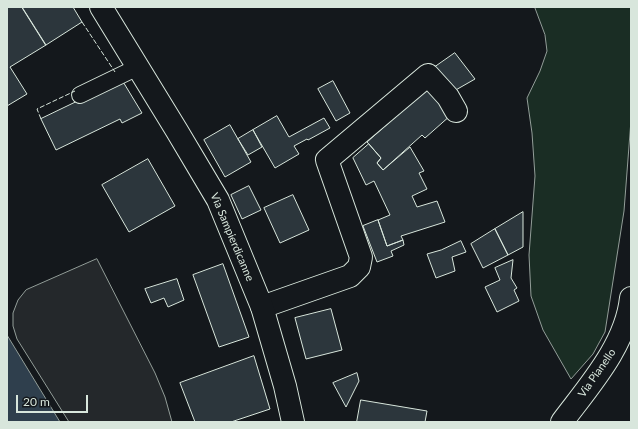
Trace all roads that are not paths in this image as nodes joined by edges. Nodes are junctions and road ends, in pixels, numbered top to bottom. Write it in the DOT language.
graph roads {
  1 [pos="101,7"];
  2 [pos="138,67"];
  3 [pos="80,95"];
  4 [pos="456,111"];
  5 [pos="631,305"];
  6 [pos="262,308"];
  7 [pos="293,422"];
  8 [pos="562,422"];
  1 -- 2 [label="street, Via Sampierdicanne"];
  2 -- 3 [label="street"];
  2 -- 6 [label="street, Via Sampierdicanne"];
  4 -- 6 [label="street"];
  5 -- 8 [label="street, Via Pianello"];
  6 -- 7 [label="street, Via Sampierdicanne"];
}
